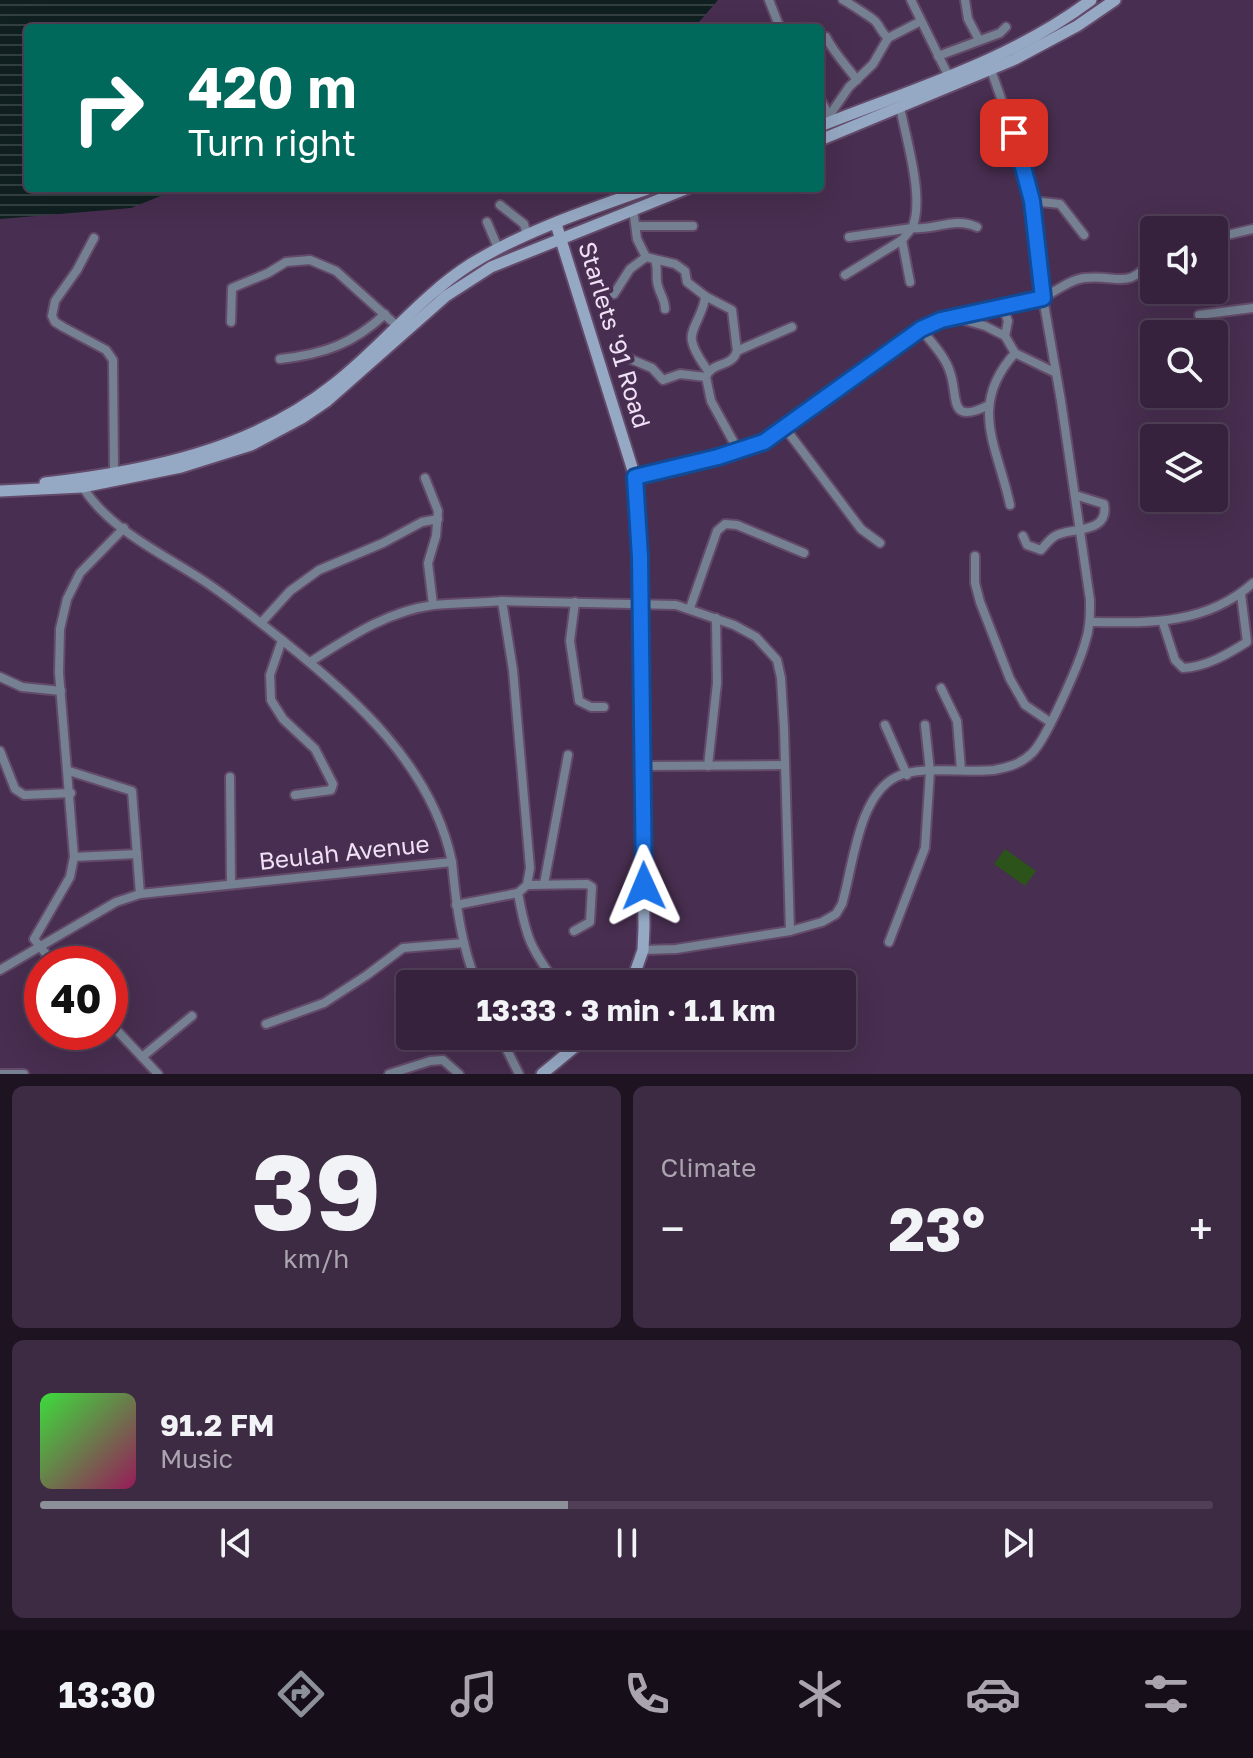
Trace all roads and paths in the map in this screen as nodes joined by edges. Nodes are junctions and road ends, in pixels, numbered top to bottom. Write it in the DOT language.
graph roads {
  1 [pos="769,0"];
  2 [pos="843,0"];
  3 [pos="911,0"];
  4 [pos="966,0"];
  5 [pos="1091,0"];
  6 [pos="1115,0"];
  7 [pos="921,21"];
  8 [pos="778,24"];
  9 [pos="1006,27"];
  10 [pos="824,37"];
  11 [pos="888,38"];
  12 [pos="979,40"];
  13 [pos="938,56"];
  14 [pos="991,70"];
  15 [pos="955,78"];
  16 [pos="857,80"];
  17 [pos="900,107"];
  18 [pos="826,121"];
  19 [pos="824,138"];
  20 [pos="648,193"];
  21 [pos="1032,201"];
  22 [pos="500,205"];
  23 [pos="633,209"];
  24 [pos="487,222"];
  25 [pos="556,224"];
  26 [pos="637,226"];
  27 [pos="693,226"];
  28 [pos="977,227"];
  29 [pos="912,228"];
  30 [pos="1253,229"];
  31 [pos="578,231"];
  32 [pos="527,235"];
  33 [pos="1084,235"];
  34 [pos="1228,235"];
  35 [pos="849,237"];
  36 [pos="94,238"];
  37 [pos="561,238"];
  38 [pos="902,240"];
  39 [pos="498,248"];
  40 [pos="568,258"];
  41 [pos="651,258"];
  42 [pos="1140,274"];
  43 [pos="845,275"];
  44 [pos="910,282"];
  45 [pos="614,294"];
  46 [pos="705,296"];
  47 [pos="1043,298"];
  48 [pos="1002,305"];
  49 [pos="1253,308"];
  50 [pos="665,309"];
  51 [pos="385,314"];
  52 [pos="1199,315"];
  53 [pos="954,317"];
  54 [pos="231,322"];
  55 [pos="396,325"];
  56 [pos="792,327"];
  57 [pos="921,329"];
  58 [pos="1005,336"];
  59 [pos="737,351"];
  60 [pos="1015,353"];
  61 [pos="618,354"];
  62 [pos="280,359"];
  63 [pos="1056,373"];
  64 [pos="707,374"];
  65 [pos="989,405"];
  66 [pos="785,428"];
  67 [pos="738,450"];
  68 [pos="114,472"];
  69 [pos="635,477"];
  70 [pos="425,478"];
  71 [pos="80,483"];
  72 [pos="0,484"];
  73 [pos="0,491"];
  74 [pos="1075,495"];
  75 [pos="1010,505"];
  76 [pos="438,519"];
  77 [pos="124,528"];
  78 [pos="1081,532"];
  79 [pos="1023,536"];
  80 [pos="880,543"];
  81 [pos="804,553"];
  82 [pos="975,556"];
  83 [pos="1253,583"];
  84 [pos="1241,594"];
  85 [pos="502,601"];
  86 [pos="575,602"];
  87 [pos="641,604"];
  88 [pos="433,605"];
  89 [pos="690,608"];
  90 [pos="716,618"];
  91 [pos="1090,622"];
  92 [pos="261,623"];
  93 [pos="1163,623"];
  94 [pos="282,640"];
  95 [pos="1250,641"];
  96 [pos="310,662"];
  97 [pos="0,677"];
  98 [pos="941,688"];
  99 [pos="61,691"];
  100 [pos="604,707"];
  101 [pos="1050,722"];
  102 [pos="885,725"];
  103 [pos="925,725"];
  104 [pos="0,751"];
  105 [pos="568,755"];
  106 [pos="785,765"];
  107 [pos="643,766"];
  108 [pos="708,766"];
  109 [pos="961,770"];
  110 [pos="69,771"];
  111 [pos="930,771"];
  112 [pos="907,775"];
  113 [pos="230,777"];
  114 [pos="71,793"];
  115 [pos="295,795"];
  116 [pos="137,854"];
  117 [pos="74,857"];
  118 [pos="452,862"];
  119 [pos="231,884"];
  120 [pos="544,884"];
  121 [pos="527,885"];
  122 [pos="518,893"];
  123 [pos="140,894"];
  124 [pos="456,905"];
  125 [pos="574,931"];
  126 [pos="790,931"];
  127 [pos="889,942"];
  128 [pos="464,943"];
  129 [pos="38,946"];
  130 [pos="42,946"];
  131 [pos="643,950"];
  132 [pos="24,956"];
  133 [pos="0,970"];
  134 [pos="473,970"];
  135 [pos="547,970"];
  136 [pos="636,970"];
  137 [pos="192,1016"];
  138 [pos="266,1024"];
  139 [pos="128,1042"];
  140 [pos="507,1050"];
  141 [pos="571,1050"];
  142 [pos="142,1057"];
  143 [pos="0,1074"];
  144 [pos="24,1074"];
  145 [pos="158,1074"];
  146 [pos="389,1074"];
  147 [pos="459,1074"];
  148 [pos="519,1074"];
  149 [pos="542,1074"];
  1 -- 8 [label="street"];
  2 -- 11 [label="street"];
  3 -- 7 [label="street"];
  4 -- 12 [label="street"];
  5 -- 15 [label="street"];
  6 -- 14 [label="street"];
  7 -- 11 [label="street"];
  7 -- 13 [label="street"];
  9 -- 12 [label="street"];
  10 -- 16 [label="street"];
  11 -- 16 [label="street"];
  12 -- 13 [label="street"];
  13 -- 15 [label="street"];
  14 -- 15 [label="street"];
  14 -- 21 [label="street"];
  15 -- 17 [label="street"];
  15 -- 18 [label="street"];
  16 -- 18 [label="street"];
  17 -- 19 [label="street"];
  17 -- 29 [label="street"];
  20 -- 23 [label="street"];
  20 -- 25 [label="street"];
  21 -- 33 [label="street"];
  21 -- 47 [label="street"];
  22 -- 32 [label="street"];
  23 -- 26 [label="street"];
  23 -- 31 [label="street"];
  24 -- 39 [label="street"];
  25 -- 32 [label="street"];
  25 -- 37 [label="street, Starlets '91 Road"];
  26 -- 27 [label="street"];
  26 -- 41 [label="street"];
  28 -- 29 [label="street"];
  29 -- 35 [label="street"];
  29 -- 38 [label="street"];
  30 -- 34 [label="street"];
  31 -- 37 [label="street"];
  31 -- 40 [label="street"];
  32 -- 39 [label="street"];
  36 -- 68 [label="street"];
  37 -- 40 [label="street, Starlets '91 Road"];
  37 -- 71 [label="street"];
  38 -- 43 [label="street"];
  38 -- 44 [label="street"];
  39 -- 55 [label="street"];
  40 -- 69 [label="street, Starlets '91 Road"];
  41 -- 45 [label="street"];
  41 -- 46 [label="street"];
  41 -- 50 [label="street"];
  42 -- 47 [label="street"];
  46 -- 59 [label="street"];
  46 -- 64 [label="street"];
  47 -- 48 [label="street"];
  47 -- 63 [label="street"];
  48 -- 53 [label="street"];
  48 -- 58 [label="street"];
  49 -- 52 [label="street"];
  51 -- 54 [label="street"];
  51 -- 55 [label="street"];
  51 -- 62 [label="street"];
  53 -- 57 [label="street"];
  53 -- 58 [label="street"];
  55 -- 68 [label="street"];
  56 -- 59 [label="street"];
  57 -- 65 [label="street"];
  57 -- 66 [label="street"];
  58 -- 60 [label="street"];
  59 -- 64 [label="street"];
  60 -- 63 [label="street"];
  60 -- 65 [label="street"];
  61 -- 64 [label="street"];
  63 -- 74 [label="street"];
  64 -- 67 [label="street"];
  65 -- 75 [label="street"];
  66 -- 67 [label="street"];
  66 -- 80 [label="street"];
  67 -- 69 [label="street"];
  68 -- 71 [label="street"];
  69 -- 87 [label="street, Starlets '91 Road"];
  70 -- 76 [label="street"];
  71 -- 72 [label="street"];
  71 -- 73 [label="street"];
  71 -- 77 [label="street, Beulah Avenue"];
  74 -- 78 [label="street"];
  74 -- 78 [label="street"];
  76 -- 88 [label="street"];
  76 -- 92 [label="street"];
  77 -- 92 [label="street, Beulah Avenue"];
  77 -- 99 [label="street"];
  78 -- 79 [label="street"];
  78 -- 91 [label="street"];
  81 -- 89 [label="street"];
  82 -- 101 [label="street"];
  83 -- 84 [label="street"];
  84 -- 93 [label="street"];
  84 -- 95 [label="street"];
  85 -- 86 [label="street"];
  85 -- 88 [label="street"];
  85 -- 121 [label="street"];
  86 -- 87 [label="street"];
  86 -- 100 [label="street"];
  87 -- 89 [label="street"];
  87 -- 107 [label="street, Starlets '91 Road"];
  88 -- 96 [label="street"];
  89 -- 90 [label="street"];
  90 -- 106 [label="street"];
  90 -- 108 [label="street"];
  91 -- 93 [label="street"];
  91 -- 101 [label="street"];
  92 -- 94 [label="street, Beulah Avenue"];
  93 -- 95 [label="street"];
  94 -- 96 [label="street, Beulah Avenue"];
  94 -- 115 [label="street"];
  96 -- 118 [label="street, Beulah Avenue"];
  97 -- 99 [label="street"];
  98 -- 109 [label="street"];
  99 -- 110 [label="street"];
  101 -- 109 [label="street"];
  102 -- 112 [label="street"];
  103 -- 111 [label="street"];
  104 -- 114 [label="street"];
  105 -- 120 [label="street"];
  106 -- 108 [label="street"];
  106 -- 126 [label="street"];
  107 -- 108 [label="street"];
  107 -- 131 [label="street, Starlets '91 Road"];
  109 -- 111 [label="street"];
  110 -- 114 [label="street"];
  110 -- 116 [label="street"];
  111 -- 112 [label="street"];
  111 -- 127 [label="street"];
  112 -- 126 [label="street"];
  113 -- 119 [label="street"];
  114 -- 117 [label="street"];
  116 -- 117 [label="street"];
  116 -- 123 [label="street"];
  117 -- 129 [label="street"];
  118 -- 119 [label="street, Beulah Avenue"];
  118 -- 124 [label="street"];
  119 -- 123 [label="street, Beulah Avenue"];
  120 -- 121 [label="street"];
  120 -- 125 [label="street"];
  121 -- 122 [label="street"];
  122 -- 124 [label="street"];
  122 -- 135 [label="street"];
  123 -- 130 [label="street, Beulah Avenue"];
  124 -- 128 [label="street"];
  126 -- 131 [label="street"];
  128 -- 134 [label="street"];
  128 -- 138 [label="street"];
  131 -- 136 [label="street, Starlets '91 Road"];
  132 -- 133 [label="street, Beulah Avenue"];
  137 -- 142 [label="street"];
  139 -- 142 [label="street"];
  140 -- 148 [label="street"];
  141 -- 149 [label="street"];
  142 -- 145 [label="street"];
  143 -- 144 [label="street"];
  146 -- 147 [label="street"];
}
